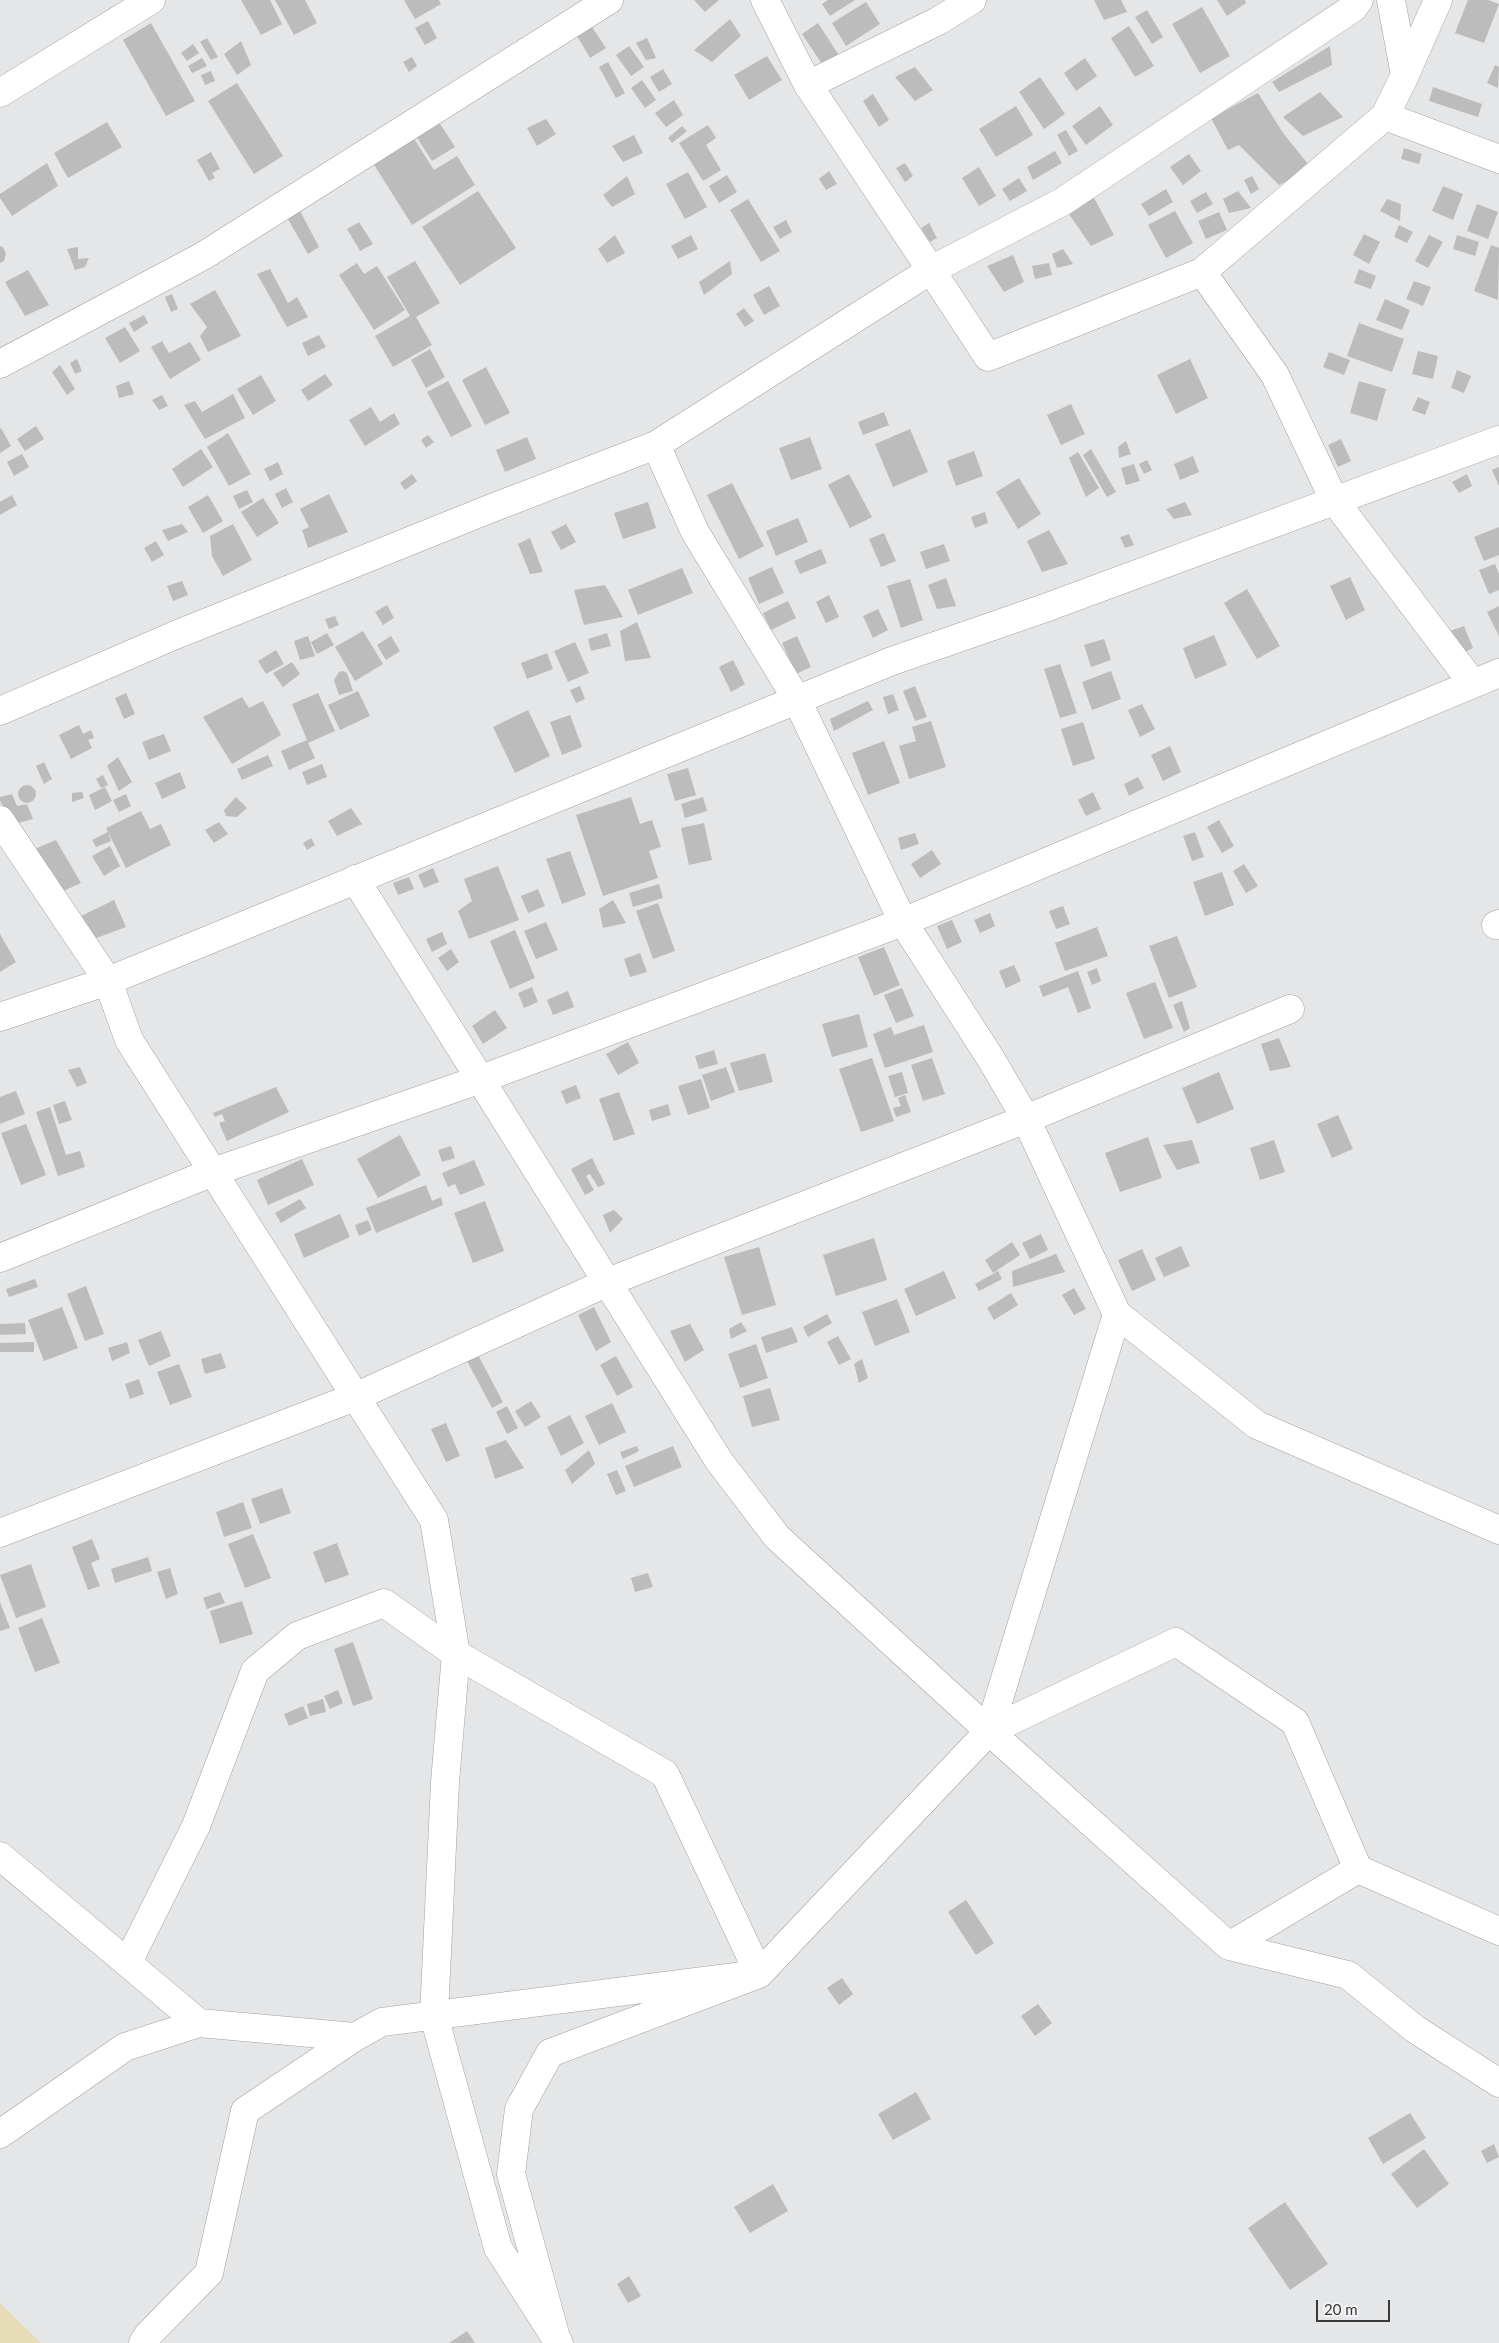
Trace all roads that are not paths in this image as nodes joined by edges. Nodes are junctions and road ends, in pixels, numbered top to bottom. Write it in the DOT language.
graph roads {
  1 [pos="151,0"];
  2 [pos="609,0"];
  3 [pos="765,0"];
  4 [pos="972,0"];
  5 [pos="1359,0"];
  6 [pos="1391,0"];
  7 [pos="1438,0"];
  8 [pos="1404,75"];
  9 [pos="808,85"];
  10 [pos="0,93"];
  11 [pos="1385,116"];
  12 [pos="1499,159"];
  13 [pos="931,270"];
  14 [pos="1202,272"];
  15 [pos="0,364"];
  16 [pos="1499,440"];
  17 [pos="656,446"];
  18 [pos="1334,500"];
  19 [pos="1499,674"];
  20 [pos="1472,684"];
  21 [pos="796,698"];
  22 [pos="0,711"];
  23 [pos="0,820"];
  24 [pos="355,879"];
  25 [pos="904,922"];
  26 [pos="108,982"];
  27 [pos="1290,1009"];
  28 [pos="0,1017"];
  29 [pos="481,1079"];
  30 [pos="1026,1119"];
  31 [pos="213,1172"];
  32 [pos="0,1258"];
  33 [pos="608,1282"];
  34 [pos="1117,1314"];
  35 [pos="355,1397"];
  36 [pos="1499,1530"];
  37 [pos="0,1533"];
  38 [pos="456,1654"];
  39 [pos="988,1731"];
  40 [pos="0,1856"];
  41 [pos="1358,1869"];
  42 [pos="1499,1931"];
  43 [pos="1229,1946"];
  44 [pos="128,1962"];
  45 [pos="759,1974"];
  46 [pos="434,2016"];
  47 [pos="199,2022"];
  48 [pos="355,2038"];
  49 [pos="1499,2083"];
  50 [pos="0,2134"];
  51 [pos="557,2339"];
  52 [pos="143,2343"];
  1 -- 10 [label="street"];
  2 -- 15 [label="street"];
  3 -- 9 [label="street"];
  4 -- 9 [label="street"];
  5 -- 13 [label="street"];
  6 -- 8 [label="street"];
  7 -- 8 [label="street"];
  8 -- 11 [label="street"];
  9 -- 13 [label="street"];
  11 -- 12 [label="street"];
  11 -- 14 [label="street"];
  13 -- 14 [label="street"];
  13 -- 17 [label="street"];
  14 -- 18 [label="street"];
  16 -- 18 [label="street"];
  17 -- 21 [label="street"];
  17 -- 22 [label="street"];
  18 -- 20 [label="street"];
  18 -- 21 [label="street"];
  19 -- 20 [label="street"];
  20 -- 25 [label="street"];
  21 -- 24 [label="street"];
  21 -- 25 [label="street"];
  23 -- 26 [label="street"];
  24 -- 26 [label="street"];
  24 -- 29 [label="street"];
  25 -- 29 [label="street"];
  25 -- 30 [label="street"];
  26 -- 28 [label="street"];
  26 -- 31 [label="street"];
  27 -- 30 [label="street"];
  29 -- 31 [label="street"];
  29 -- 33 [label="street"];
  30 -- 33 [label="street"];
  30 -- 34 [label="street"];
  31 -- 32 [label="street"];
  31 -- 35 [label="street"];
  33 -- 35 [label="street"];
  33 -- 39 [label="street"];
  34 -- 36 [label="street"];
  34 -- 39 [label="street"];
  35 -- 37 [label="street"];
  35 -- 38 [label="street"];
  38 -- 44 [label="street"];
  38 -- 45 [label="street"];
  38 -- 46 [label="street"];
  39 -- 41 [label="street"];
  39 -- 43 [label="street"];
  39 -- 45 [label="street"];
  40 -- 44 [label="street"];
  41 -- 42 [label="street"];
  41 -- 43 [label="street"];
  43 -- 49 [label="street"];
  44 -- 47 [label="street"];
  45 -- 46 [label="street"];
  45 -- 51 [label="street"];
  46 -- 48 [label="street"];
  46 -- 51 [label="street"];
  47 -- 48 [label="street"];
  47 -- 50 [label="street"];
  48 -- 52 [label="street"];
}
